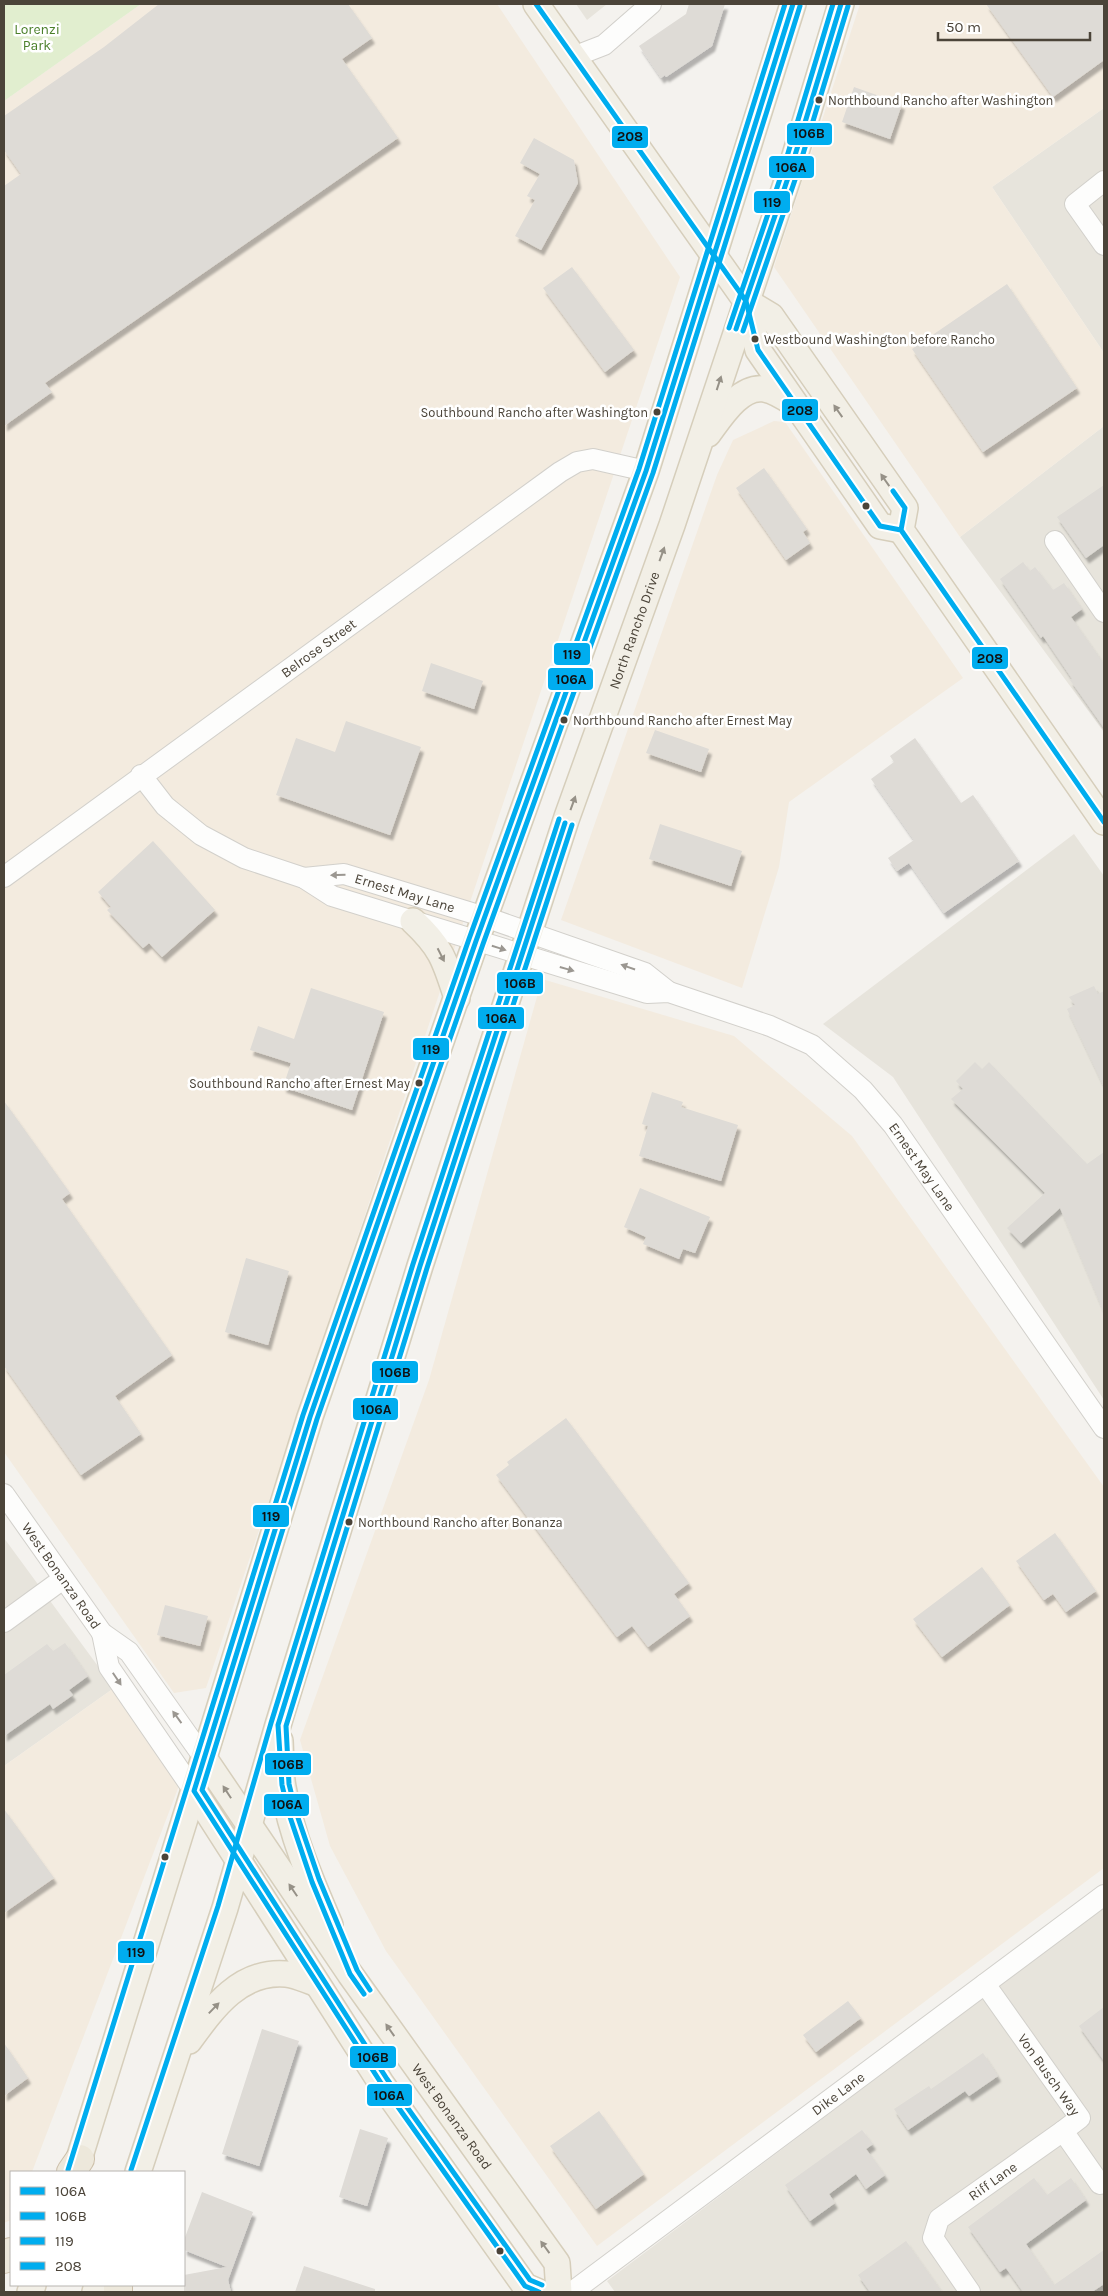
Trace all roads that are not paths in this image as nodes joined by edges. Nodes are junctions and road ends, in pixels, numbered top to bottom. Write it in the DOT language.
graph roads {
  1 [pos="536,4"];
  2 [pos="651,4"];
  3 [pos="793,4"];
  4 [pos="841,4"];
  5 [pos="573,56"];
  6 [pos="1104,182"];
  7 [pos="1104,245"];
  8 [pos="714,256"];
  9 [pos="746,301"];
  10 [pos="795,404"];
  11 [pos="698,448"];
  12 [pos="646,471"];
  13 [pos="901,530"];
  14 [pos="1055,541"];
  15 [pos="1097,588"];
  16 [pos="1104,612"];
  17 [pos="141,775"];
  18 [pos="1104,822"];
  19 [pos="4,877"];
  20 [pos="304,878"];
  21 [pos="486,917"];
  22 [pos="413,921"];
  23 [pos="476,941"];
  24 [pos="525,943"];
  25 [pos="457,998"];
  26 [pos="1104,1428"];
  27 [pos="4,1494"];
  28 [pos="63,1579"];
  29 [pos="4,1622"];
  30 [pos="102,1634"];
  31 [pos="278,1724"];
  32 [pos="204,1758"];
  33 [pos="194,1791"];
  34 [pos="250,1827"];
  35 [pos="239,1864"];
  36 [pos="1104,1895"];
  37 [pos="350,1974"];
  38 [pos="316,1983"];
  39 [pos="985,1984"];
  40 [pos="175,2062"];
  41 [pos="1063,2131"];
  42 [pos="475,2150"];
  43 [pos="75,2168"];
  44 [pos="138,2171"];
  45 [pos="444,2172"];
  46 [pos="1100,2184"];
  47 [pos="539,2292"];
  48 [pos="559,2292"];
  49 [pos="572,2292"];
  50 [pos="970,2292"];
  1 -- 5 [label="main road"];
  2 -- 5 [label="street"];
  3 -- 8 [label="main road"];
  4 -- 9 [label="main road, North Rancho Drive"];
  5 -- 8 [label="main road"];
  6 -- 7 [label="street"];
  8 -- 9 [label="main road"];
  8 -- 12 [label="main road"];
  9 -- 10 [label="main road"];
  11 -- 9 [label="main road, North Rancho Drive, one-way"];
  13 -- 9 [label="main road, one-way"];
  10 -- 11 [label="main road"];
  10 -- 13 [label="main road"];
  24 -- 11 [label="main road, North Rancho Drive, one-way"];
  12 -- 17 [label="street, Belrose Street"];
  12 -- 21 [label="main road"];
  13 -- 18 [label="main road"];
  14 -- 15 [label="street"];
  15 -- 16 [label="street"];
  17 -- 19 [label="street, Belrose Street"];
  17 -- 20 [label="street, Ernest May Lane"];
  21 -- 20 [label="street, Ernest May Lane, one-way"];
  20 -- 22 [label="street, Ernest May Lane"];
  21 -- 23 [label="main road"];
  21 -- 24 [label="street, Ernest May Lane"];
  22 -- 23 [label="street, Ernest May Lane"];
  22 -- 25 [label="main road, one-way"];
  23 -- 24 [label="street, Ernest May Lane, one-way"];
  23 -- 25 [label="main road"];
  24 -- 26 [label="street, Ernest May Lane"];
  24 -- 31 [label="main road, North Rancho Drive"];
  25 -- 32 [label="main road"];
  27 -- 28 [label="street, West Bonanza Road"];
  28 -- 29 [label="street"];
  28 -- 30 [label="street, West Bonanza Road"];
  32 -- 30 [label="street, West Bonanza Road, one-way"];
  30 -- 33 [label="street, West Bonanza Road, one-way"];
  31 -- 34 [label="main road, North Rancho Drive"];
  31 -- 37 [label="main road"];
  32 -- 33 [label="main road"];
  34 -- 32 [label="main road, West Bonanza Road, one-way"];
  33 -- 35 [label="main road, West Bonanza Road"];
  33 -- 43 [label="main road"];
  34 -- 35 [label="main road, North Rancho Drive"];
  37 -- 34 [label="main road, West Bonanza Road, one-way"];
  35 -- 38 [label="main road, West Bonanza Road"];
  35 -- 40 [label="main road, North Rancho Drive"];
  36 -- 39 [label="street, Dike Lane"];
  42 -- 37 [label="main road, West Bonanza Road, one-way"];
  40 -- 38 [label="main road, one-way"];
  38 -- 45 [label="main road, West Bonanza Road"];
  39 -- 41 [label="street, Von Busch Way"];
  39 -- 49 [label="street, Dike Lane"];
  40 -- 44 [label="main road, North Rancho Drive"];
  41 -- 46 [label="street, Von Busch Way"];
  41 -- 50 [label="street, Riff Lane"];
  42 -- 45 [label="main road"];
  48 -- 42 [label="main road, West Bonanza Road, one-way"];
  45 -- 47 [label="main road, West Bonanza Road"];
}
